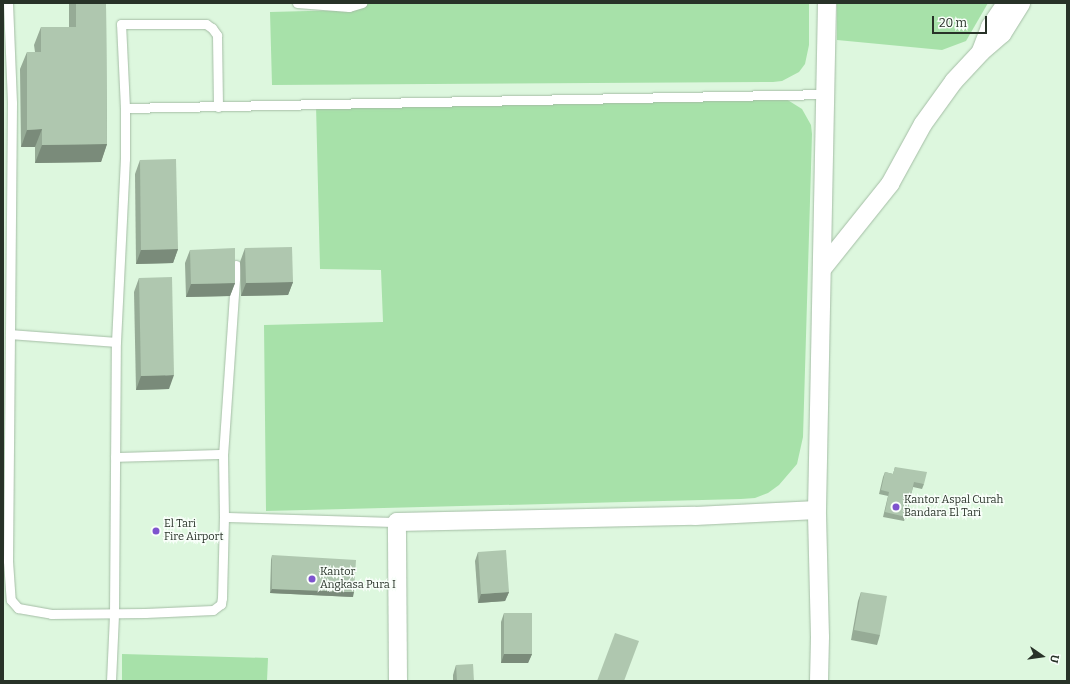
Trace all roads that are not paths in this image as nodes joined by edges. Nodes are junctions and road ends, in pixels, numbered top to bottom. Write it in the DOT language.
graph roads {
  1 [pos="8,3"];
  2 [pos="297,3"];
  3 [pos="362,3"];
  4 [pos="827,3"];
  5 [pos="1006,3"];
  6 [pos="1021,3"];
  7 [pos="981,52"];
  8 [pos="826,94"];
  9 [pos="218,107"];
  10 [pos="125,108"];
  11 [pos="236,265"];
  12 [pos="822,269"];
  13 [pos="10,334"];
  14 [pos="116,342"];
  15 [pos="223,454"];
  16 [pos="115,457"];
  17 [pos="817,510"];
  18 [pos="224,517"];
  19 [pos="397,522"];
  20 [pos="114,614"];
  21 [pos="111,681"];
  22 [pos="398,681"];
  23 [pos="819,681"];
  1 -- 13 [label="lane"];
  2 -- 3 [label="lane"];
  4 -- 8 [label="street"];
  5 -- 7 [label="street"];
  6 -- 7 [label="street"];
  7 -- 12 [label="street"];
  8 -- 9 [label="lane"];
  8 -- 12 [label="street"];
  9 -- 10 [label="lane"];
  9 -- 10 [label="lane"];
  10 -- 14 [label="lane"];
  11 -- 15 [label="lane"];
  12 -- 17 [label="street"];
  13 -- 14 [label="lane"];
  13 -- 20 [label="lane"];
  14 -- 16 [label="lane"];
  15 -- 16 [label="lane"];
  15 -- 18 [label="lane"];
  16 -- 20 [label="lane"];
  17 -- 19 [label="street"];
  17 -- 23 [label="street"];
  18 -- 19 [label="lane"];
  18 -- 20 [label="lane"];
  19 -- 22 [label="street"];
  20 -- 21 [label="lane"];
}
